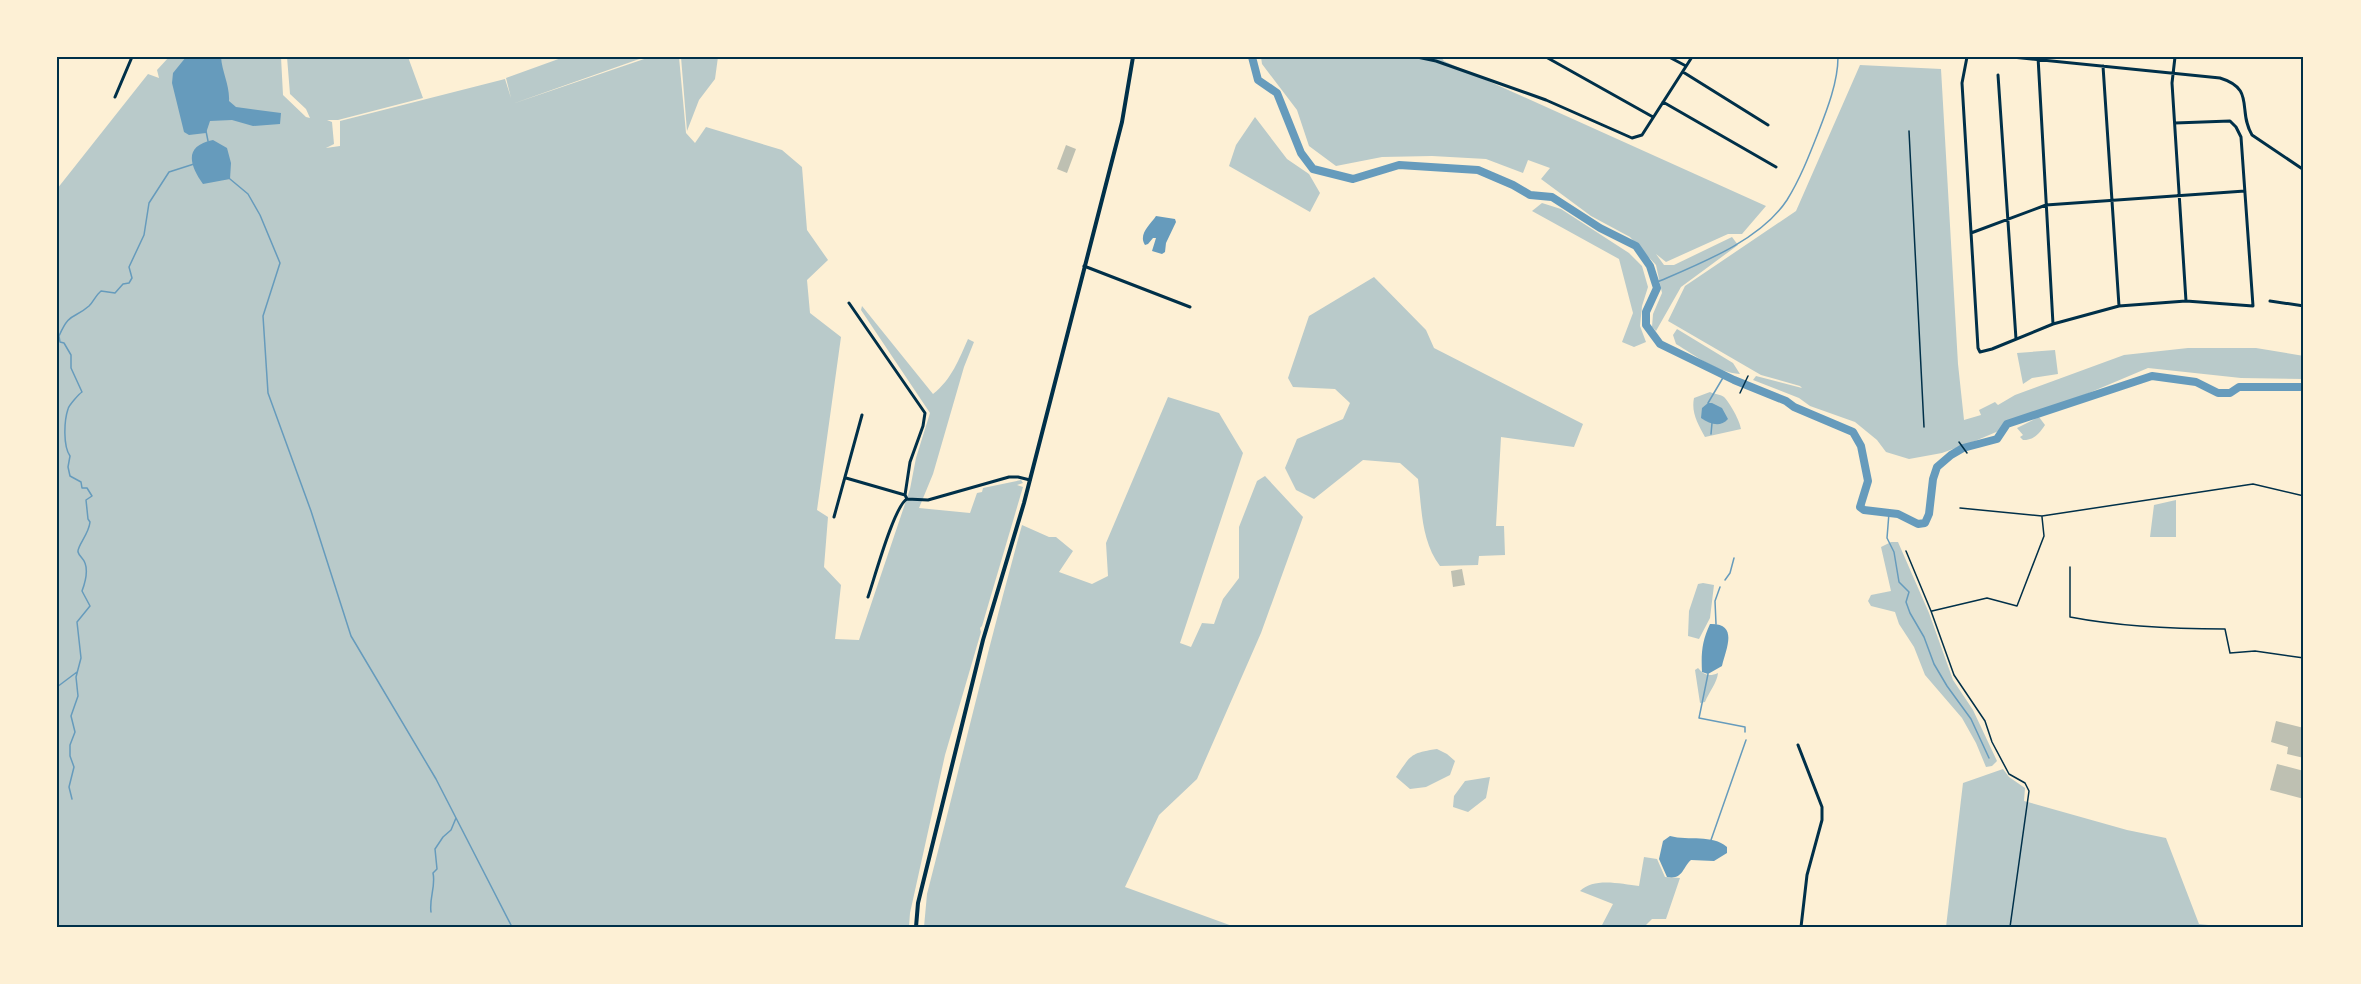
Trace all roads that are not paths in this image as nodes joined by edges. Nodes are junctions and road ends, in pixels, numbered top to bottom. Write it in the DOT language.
graph roads {
  1 [pos="132,57"];
  2 [pos="1133,57"];
  3 [pos="1417,57"];
  4 [pos="1546,57"];
  5 [pos="1669,57"];
  6 [pos="1692,57"];
  7 [pos="1967,57"];
  8 [pos="2012,57"];
  9 [pos="2175,57"];
  10 [pos="2038,58"];
  11 [pos="1436,59"];
  12 [pos="1686,66"];
  13 [pos="2103,66"];
  14 [pos="1683,72"];
  15 [pos="2173,73"];
  16 [pos="1998,75"];
  17 [pos="115,96"];
  18 [pos="1663,102"];
  19 [pos="1653,117"];
  20 [pos="2175,123"];
  21 [pos="1768,125"];
  22 [pos="1909,131"];
  23 [pos="1776,167"];
  24 [pos="2304,170"];
  25 [pos="2246,191"];
  26 [pos="2179,196"];
  27 [pos="2112,200"];
  28 [pos="2046,205"];
  29 [pos="2008,219"];
  30 [pos="1971,233"];
  31 [pos="1084,266"];
  32 [pos="2186,301"];
  33 [pos="2270,301"];
  34 [pos="849,303"];
  35 [pos="2119,306"];
  36 [pos="2304,306"];
  37 [pos="1190,307"];
  38 [pos="2053,324"];
  39 [pos="2016,339"];
  40 [pos="862,415"];
  41 [pos="1924,427"];
  42 [pos="845,478"];
  43 [pos="1030,480"];
  44 [pos="2304,496"];
  45 [pos="906,497"];
  46 [pos="1960,508"];
  47 [pos="2042,516"];
  48 [pos="834,517"];
  49 [pos="1906,550"];
  50 [pos="2070,567"];
  51 [pos="868,597"];
  52 [pos="1931,611"];
  53 [pos="2304,658"];
  54 [pos="1798,745"];
  55 [pos="916,927"];
  56 [pos="1801,927"];
  57 [pos="2010,927"];
  1 -- 17 [label="street"];
  2 -- 31 [label="street"];
  3 -- 11 [label="street"];
  4 -- 19 [label="street"];
  5 -- 12 [label="street"];
  6 -- 12 [label="street"];
  7 -- 30 [label="street"];
  8 -- 10 [label="street"];
  9 -- 15 [label="street"];
  10 -- 13 [label="street"];
  10 -- 28 [label="street"];
  11 -- 19 [label="street"];
  12 -- 14 [label="street"];
  13 -- 15 [label="street"];
  13 -- 27 [label="street"];
  14 -- 18 [label="street"];
  14 -- 21 [label="street"];
  15 -- 20 [label="street"];
  15 -- 24 [label="street"];
  16 -- 29 [label="street"];
  18 -- 19 [label="street"];
  18 -- 23 [label="street"];
  20 -- 25 [label="street"];
  20 -- 26 [label="street"];
  22 -- 41 [label="lane"];
  25 -- 26 [label="street"];
  25 -- 32 [label="street"];
  26 -- 27 [label="street"];
  26 -- 32 [label="street"];
  27 -- 28 [label="street"];
  27 -- 35 [label="street"];
  28 -- 29 [label="street"];
  28 -- 38 [label="street"];
  29 -- 30 [label="street"];
  29 -- 39 [label="street"];
  30 -- 39 [label="street"];
  31 -- 37 [label="street"];
  31 -- 43 [label="street"];
  32 -- 35 [label="street"];
  33 -- 36 [label="street"];
  34 -- 45 [label="street"];
  35 -- 38 [label="street"];
  38 -- 39 [label="street"];
  40 -- 42 [label="street"];
  42 -- 45 [label="street"];
  42 -- 48 [label="street"];
  43 -- 45 [label="street"];
  43 -- 55 [label="street"];
  44 -- 47 [label="lane"];
  45 -- 51 [label="street"];
  46 -- 47 [label="lane"];
  47 -- 52 [label="lane"];
  49 -- 52 [label="lane"];
  50 -- 53 [label="lane"];
  52 -- 57 [label="lane"];
  54 -- 56 [label="street"];
}
